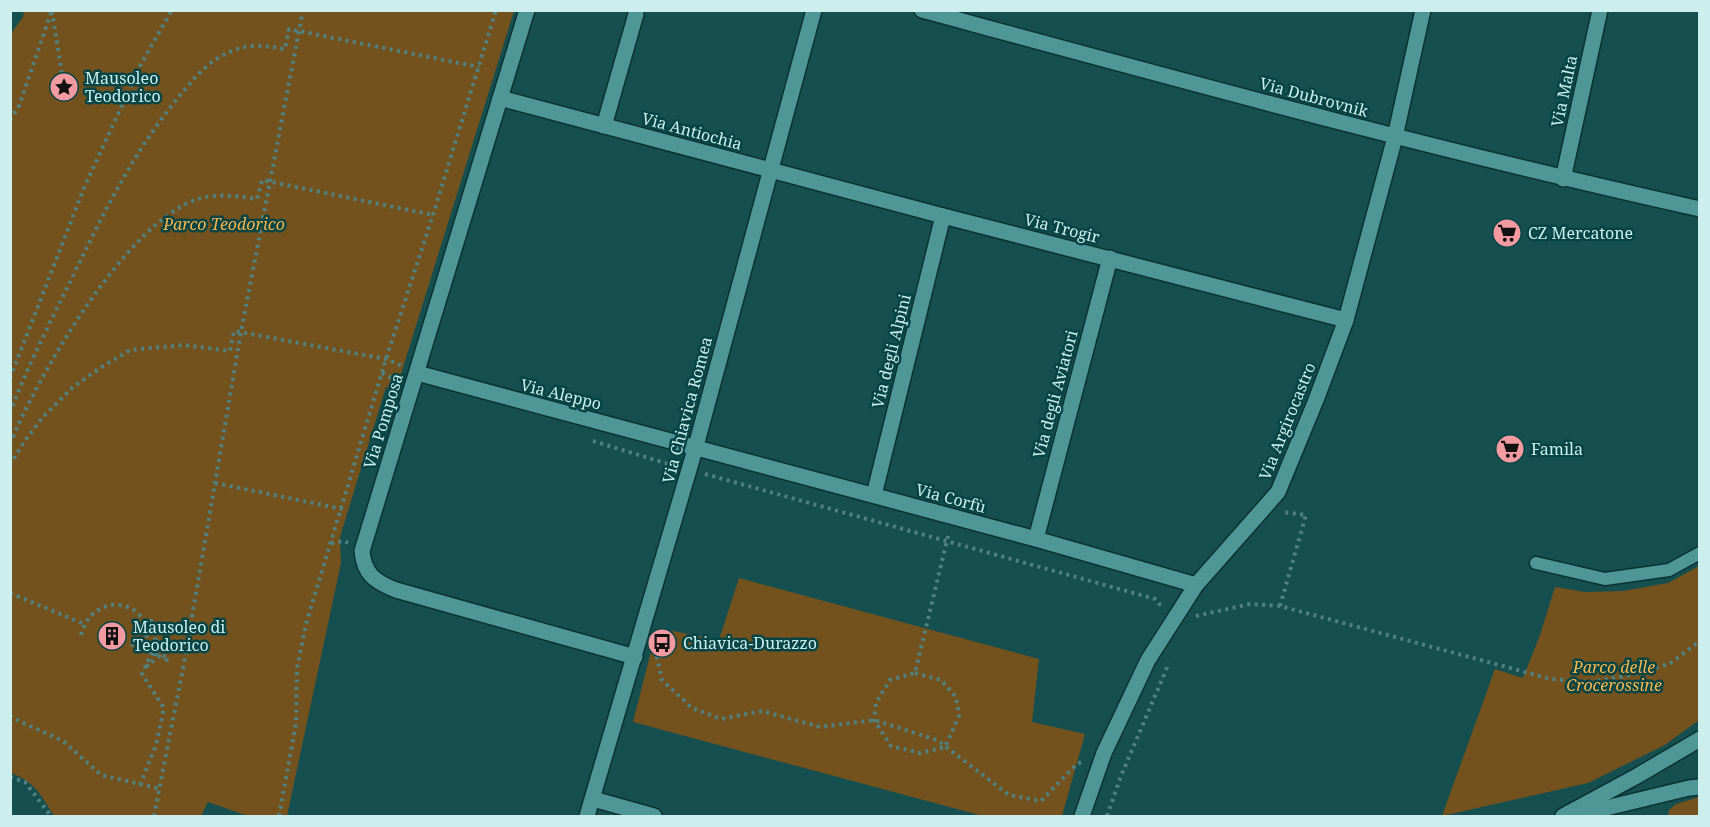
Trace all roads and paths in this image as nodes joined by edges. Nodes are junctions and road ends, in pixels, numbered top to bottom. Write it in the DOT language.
graph roads {
  1 [pos="52,10"];
  2 [pos="172,10"];
  3 [pos="303,10"];
  4 [pos="496,10"];
  5 [pos="527,10"];
  6 [pos="814,10"];
  7 [pos="922,10"];
  8 [pos="1423,10"];
  9 [pos="1600,10"];
  10 [pos="636,14"];
  11 [pos="298,32"];
  12 [pos="479,67"];
  13 [pos="64,87"];
  14 [pos="500,98"];
  15 [pos="10,120"];
  16 [pos="604,126"];
  17 [pos="1395,137"];
  18 [pos="770,171"];
  19 [pos="1563,179"];
  20 [pos="269,182"];
  21 [pos="1700,209"];
  22 [pos="433,215"];
  23 [pos="943,216"];
  24 [pos="1110,258"];
  25 [pos="1346,320"];
  26 [pos="241,332"];
  27 [pos="386,359"];
  28 [pos="382,373"];
  29 [pos="417,373"];
  30 [pos="10,378"];
  31 [pos="402,382"];
  32 [pos="10,413"];
  33 [pos="590,440"];
  34 [pos="10,444"];
  35 [pos="696,446"];
  36 [pos="10,465"];
  37 [pos="689,470"];
  38 [pos="215,483"];
  39 [pos="874,495"];
  40 [pos="342,509"];
  41 [pos="1276,512"];
  42 [pos="952,517"];
  43 [pos="1036,539"];
  44 [pos="947,541"];
  45 [pos="1700,553"];
  46 [pos="1536,563"];
  47 [pos="1196,585"];
  48 [pos="10,593"];
  49 [pos="1159,604"];
  50 [pos="1280,606"];
  51 [pos="1201,609"];
  52 [pos="1199,617"];
  53 [pos="144,621"];
  54 [pos="84,624"];
  55 [pos="1192,625"];
  56 [pos="642,632"];
  57 [pos="81,635"];
  58 [pos="146,641"];
  59 [pos="157,641"];
  60 [pos="1700,641"];
  61 [pos="132,644"];
  62 [pos="156,654"];
  63 [pos="635,657"];
  64 [pos="1171,658"];
  65 [pos="146,666"];
  66 [pos="915,673"];
  67 [pos="10,715"];
  68 [pos="13,720"];
  69 [pos="874,720"];
  70 [pos="1700,739"];
  71 [pos="945,747"];
  72 [pos="1104,753"];
  73 [pos="10,777"];
  74 [pos="140,785"];
  75 [pos="1614,788"];
  76 [pos="1700,788"];
  77 [pos="161,789"];
  78 [pos="593,799"];
  79 [pos="1088,800"];
  80 [pos="1604,813"];
  81 [pos="51,816"];
  82 [pos="154,816"];
  83 [pos="279,816"];
  84 [pos="587,816"];
  85 [pos="654,816"];
  86 [pos="1082,816"];
  87 [pos="1089,816"];
  88 [pos="1107,816"];
  89 [pos="1563,816"];
  90 [pos="1572,816"];
  1 -- 13 [label="path"];
  1 -- 15 [label="path"];
  2 -- 30 [label="path"];
  3 -- 11 [label="path"];
  4 -- 12 [label="path"];
  5 -- 14 [label="street, Via Pomposa"];
  6 -- 18 [label="street, Via Chiavica Romea"];
  7 -- 17 [label="street, Via Dubrovnik"];
  8 -- 17 [label="street, Via Argirocastro"];
  9 -- 19 [label="street, Via Malta"];
  10 -- 16 [label="street"];
  11 -- 12 [label="path"];
  11 -- 20 [label="path"];
  11 -- 32 [label="path"];
  12 -- 22 [label="path"];
  14 -- 16 [label="street, Via Antiochia"];
  14 -- 29 [label="street, Via Pomposa"];
  16 -- 18 [label="street, Via Antiochia"];
  17 -- 19 [label="street, Via Dubrovnik"];
  17 -- 25 [label="street, Via Argirocastro"];
  18 -- 23 [label="street, Via Trogir"];
  18 -- 35 [label="street, Via Chiavica Romea"];
  19 -- 21 [label="street, Via Dubrovnik"];
  20 -- 22 [label="path"];
  20 -- 26 [label="path"];
  20 -- 34 [label="path"];
  22 -- 27 [label="path"];
  23 -- 24 [label="street, Via Trogir"];
  23 -- 39 [label="street, Via degli Alpini"];
  24 -- 25 [label="street, Via Trogir"];
  24 -- 43 [label="street, Via degli Aviatori"];
  25 -- 47 [label="street, Via Argirocastro"];
  26 -- 27 [label="path"];
  26 -- 36 [label="path"];
  26 -- 38 [label="path"];
  27 -- 28 [label="path"];
  27 -- 29 [label="path"];
  28 -- 31 [label="path"];
  28 -- 40 [label="path"];
  29 -- 35 [label="street, Via Aleppo"];
  29 -- 63 [label="street, Via Pomposa"];
  33 -- 37 [label="path"];
  35 -- 37 [label="street, Via Chiavica Romea"];
  35 -- 39 [label="street, Via Corfù"];
  37 -- 44 [label="path"];
  37 -- 56 [label="street, Via Chiavica Romea"];
  38 -- 40 [label="path"];
  38 -- 77 [label="path"];
  39 -- 42 [label="street, Via Corfù"];
  40 -- 83 [label="path"];
  41 -- 50 [label="path"];
  42 -- 43 [label="street, Via Corfù"];
  42 -- 44 [label="path"];
  43 -- 47 [label="street, Via Corfù"];
  44 -- 49 [label="path"];
  44 -- 66 [label="path"];
  45 -- 46 [label="lane"];
  47 -- 72 [label="street, Via Argirocastro"];
  48 -- 54 [label="path"];
  50 -- 52 [label="path"];
  50 -- 60 [label="path"];
  51 -- 52 [label="path"];
  52 -- 55 [label="path"];
  53 -- 54 [label="path"];
  53 -- 58 [label="path"];
  53 -- 59 [label="path"];
  54 -- 57 [label="path"];
  56 -- 63 [label="street, Via Chiavica Romea"];
  56 -- 69 [label="path"];
  59 -- 62 [label="path"];
  59 -- 65 [label="path"];
  61 -- 62 [label="path, bridge"];
  62 -- 65 [label="path"];
  63 -- 78 [label="street, Via Chiavica Romea"];
  64 -- 88 [label="path"];
  65 -- 74 [label="path"];
  66 -- 69 [label="path"];
  66 -- 71 [label="path"];
  67 -- 68 [label="path"];
  68 -- 74 [label="path"];
  69 -- 71 [label="path"];
  69 -- 71 [label="path"];
  70 -- 75 [label="street"];
  71 -- 72 [label="path"];
  72 -- 79 [label="street, Via Argirocastro"];
  73 -- 81 [label="path"];
  74 -- 77 [label="path"];
  75 -- 80 [label="street"];
  75 -- 89 [label="street"];
  76 -- 80 [label="street"];
  77 -- 82 [label="path"];
  78 -- 84 [label="street, Via Chiavica Romea"];
  78 -- 85 [label="street"];
  79 -- 86 [label="street, Via Argirocastro"];
  79 -- 87 [label="street, Via Argirocastro"];
  80 -- 90 [label="street"];
}
